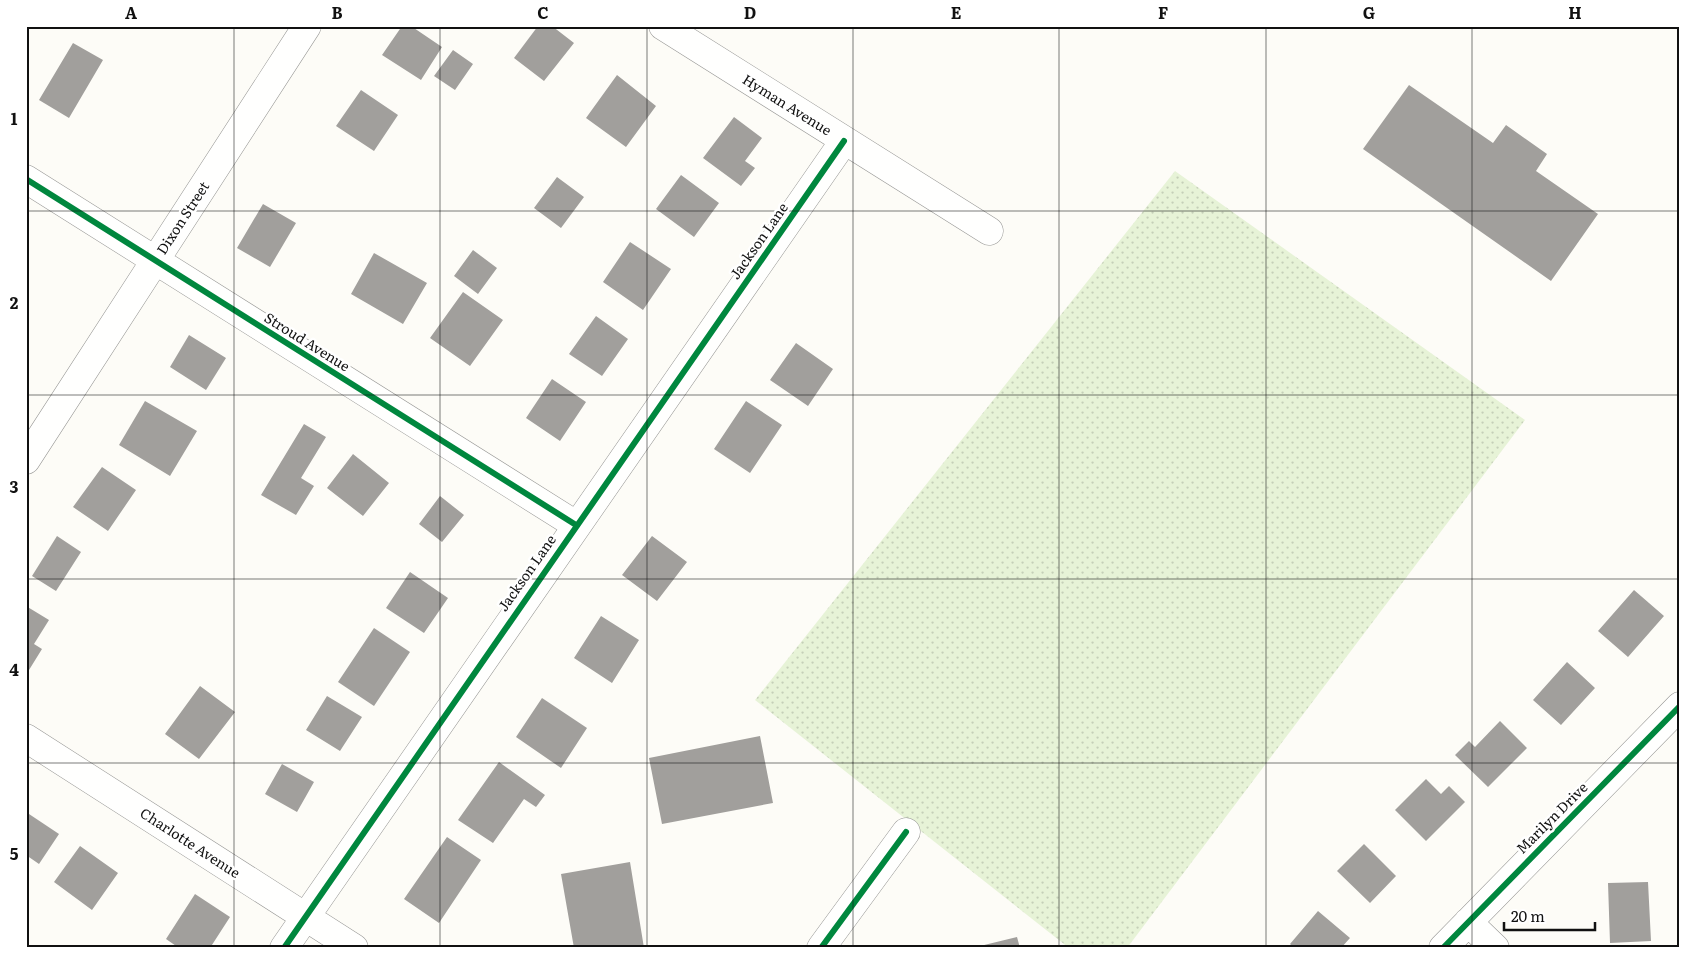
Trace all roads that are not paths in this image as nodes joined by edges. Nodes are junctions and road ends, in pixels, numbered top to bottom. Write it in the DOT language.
graph roads {
  1 [pos="307,26"];
  2 [pos="663,26"];
  3 [pos="844,141"];
  4 [pos="26,179"];
  5 [pos="989,231"];
  6 [pos="154,261"];
  7 [pos="26,460"];
  8 [pos="576,525"];
  9 [pos="1680,706"];
  10 [pos="26,738"];
  11 [pos="906,832"];
  12 [pos="305,917"];
  13 [pos="1468,922"];
  14 [pos="284,948"];
  15 [pos="354,948"];
  16 [pos="821,948"];
  17 [pos="1443,948"];
  18 [pos="1495,948"];
  1 -- 6 [label="street, Dixon Street"];
  2 -- 3 [label="street, Hyman Avenue"];
  3 -- 5 [label="street, Hyman Avenue"];
  3 -- 8 [label="street, Jackson Lane"];
  4 -- 6 [label="street, Stroud Avenue"];
  6 -- 7 [label="street, Dixon Street"];
  6 -- 8 [label="street, Stroud Avenue"];
  8 -- 12 [label="street, Jackson Lane"];
  9 -- 13 [label="street, Marilyn Drive"];
  10 -- 12 [label="street, Charlotte Avenue"];
  11 -- 16 [label="street"];
  12 -- 14 [label="street, Jackson Lane"];
  12 -- 15 [label="street, Charlotte Avenue"];
  13 -- 17 [label="street, Marilyn Drive"];
  13 -- 18 [label="street"];
}
